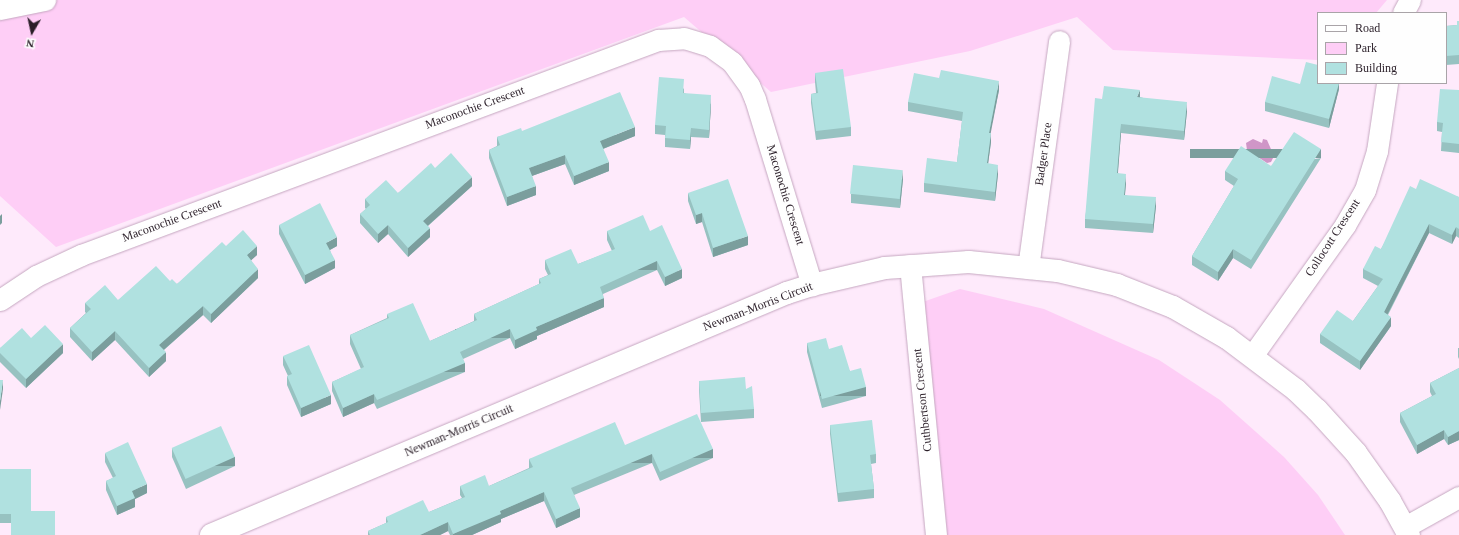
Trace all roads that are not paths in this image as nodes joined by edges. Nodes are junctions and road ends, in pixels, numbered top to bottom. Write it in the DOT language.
graph roads {
  1 [pos="45,0"];
  2 [pos="1410,0"];
  3 [pos="0,9"];
  4 [pos="1404,12"];
  5 [pos="1059,41"];
  6 [pos="1387,84"];
  7 [pos="910,265"];
  8 [pos="1028,268"];
  9 [pos="812,285"];
  10 [pos="0,300"];
  11 [pos="1252,356"];
  12 [pos="1459,497"];
  13 [pos="1407,531"];
  14 [pos="211,535"];
  15 [pos="936,535"];
  1 -- 3 [label="street"];
  2 -- 4 [label="street"];
  5 -- 8 [label="street, Badger Place"];
  6 -- 11 [label="street, Collocott Crescent"];
  7 -- 8 [label="street, Newman-Morris Circuit"];
  7 -- 9 [label="street, Newman-Morris Circuit"];
  7 -- 15 [label="street, Cuthbertson Crescent"];
  8 -- 11 [label="street, Newman-Morris Circuit"];
  9 -- 10 [label="street, Maconochie Crescent"];
  9 -- 14 [label="street, Newman-Morris Circuit"];
  11 -- 13 [label="street, Newman-Morris Circuit"];
  12 -- 13 [label="street"];
}
